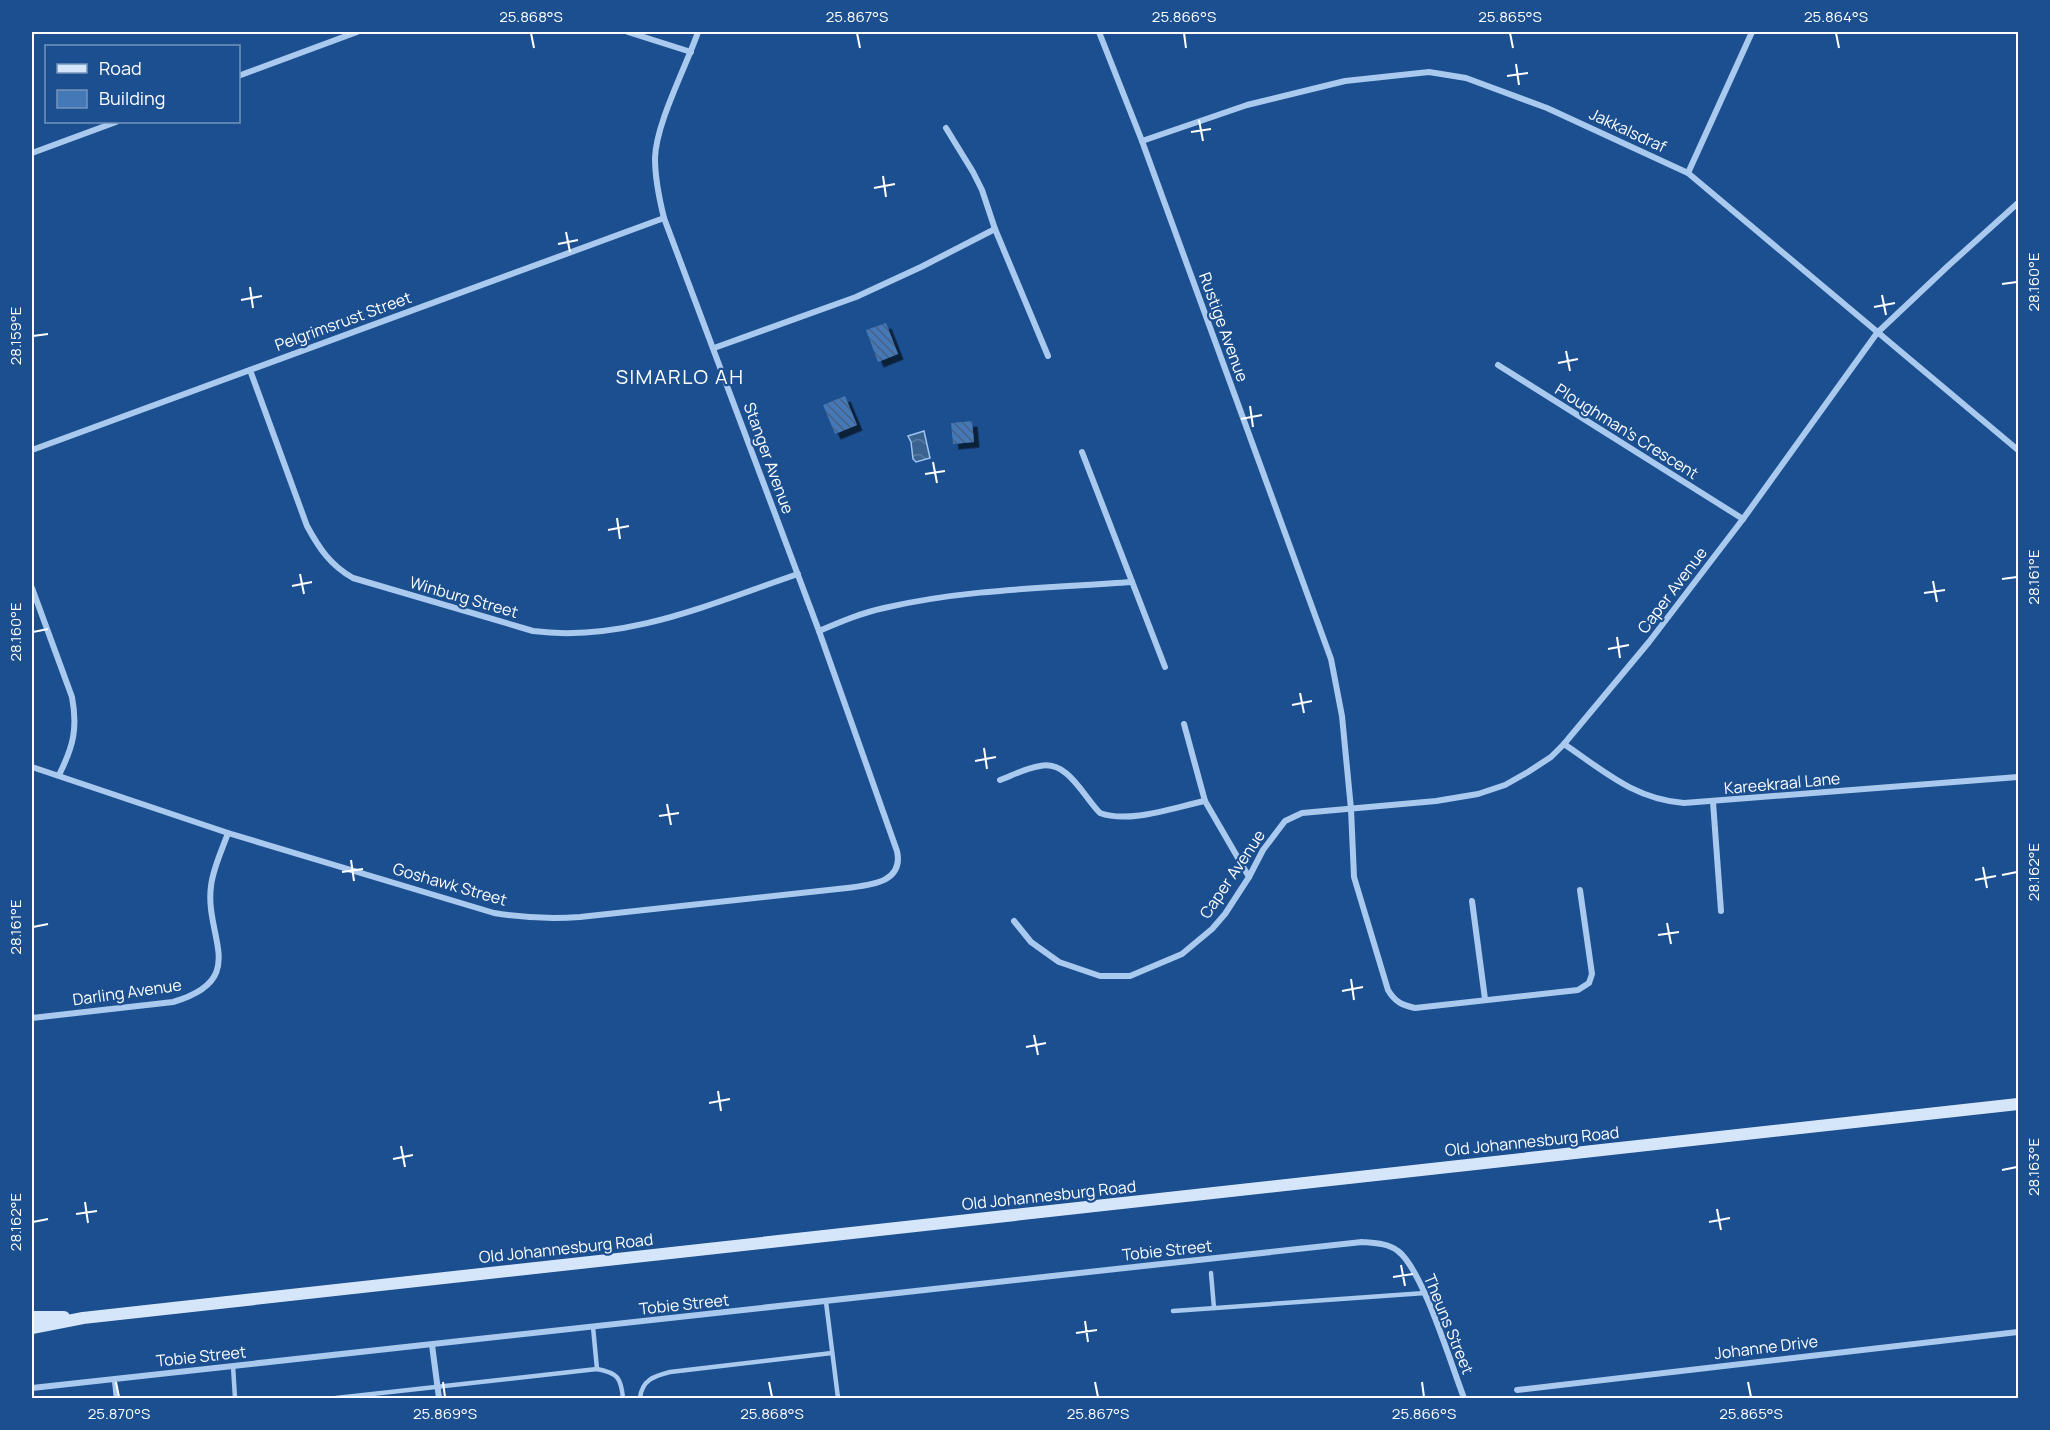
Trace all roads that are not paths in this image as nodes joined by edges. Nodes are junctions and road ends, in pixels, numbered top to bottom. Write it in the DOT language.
graph roads {
  1 [pos="357,32"];
  2 [pos="628,32"];
  3 [pos="698,32"];
  4 [pos="1099,32"];
  5 [pos="1752,32"];
  6 [pos="691,52"];
  7 [pos="240,75"];
  8 [pos="113,123"];
  9 [pos="946,128"];
  10 [pos="1142,141"];
  11 [pos="32,153"];
  12 [pos="1688,173"];
  13 [pos="2019,202"];
  14 [pos="664,218"];
  15 [pos="994,229"];
  16 [pos="1877,333"];
  17 [pos="714,348"];
  18 [pos="1048,356"];
  19 [pos="1497,365"];
  20 [pos="249,370"];
  21 [pos="32,450"];
  22 [pos="2019,450"];
  23 [pos="1082,452"];
  24 [pos="1743,519"];
  25 [pos="798,574"];
  26 [pos="1132,582"];
  27 [pos="32,588"];
  28 [pos="819,631"];
  29 [pos="1165,667"];
  30 [pos="1184,724"];
  31 [pos="1564,744"];
  32 [pos="32,767"];
  33 [pos="59,775"];
  34 [pos="2019,777"];
  35 [pos="1000,780"];
  36 [pos="1205,801"];
  37 [pos="1713,802"];
  38 [pos="1351,809"];
  39 [pos="228,833"];
  40 [pos="898,858"];
  41 [pos="1249,877"];
  42 [pos="1580,890"];
  43 [pos="1472,901"];
  44 [pos="1721,911"];
  45 [pos="1014,921"];
  46 [pos="1485,999"];
  47 [pos="32,1018"];
  48 [pos="2019,1104"];
  49 [pos="1340,1244"];
  50 [pos="1210,1273"];
  51 [pos="1425,1293"];
  52 [pos="826,1302"];
  53 [pos="1214,1308"];
  54 [pos="1173,1311"];
  55 [pos="32,1317"];
  56 [pos="83,1318"];
  57 [pos="593,1327"];
  58 [pos="32,1328"];
  59 [pos="2019,1332"];
  60 [pos="432,1345"];
  61 [pos="832,1353"];
  62 [pos="233,1366"];
  63 [pos="597,1369"];
  64 [pos="114,1379"];
  65 [pos="32,1388"];
  66 [pos="438,1388"];
  67 [pos="1517,1389"];
  68 [pos="116,1398"];
  69 [pos="234,1398"];
  70 [pos="336,1398"];
  71 [pos="439,1398"];
  72 [pos="624,1398"];
  73 [pos="640,1398"];
  74 [pos="838,1398"];
  75 [pos="1464,1398"];
  1 -- 7 [label="street"];
  2 -- 6 [label="street"];
  3 -- 6 [label="street, Stanger Avenue"];
  4 -- 10 [label="street, Rustige Avenue"];
  5 -- 12 [label="street"];
  6 -- 14 [label="street, Stanger Avenue"];
  8 -- 11 [label="street"];
  9 -- 15 [label="street"];
  10 -- 12 [label="street, Jakkalsdraf"];
  10 -- 38 [label="street, Rustige Avenue"];
  12 -- 16 [label="street, Jakkalsdraf"];
  13 -- 16 [label="street, Caper Avenue"];
  14 -- 17 [label="street, Stanger Avenue"];
  14 -- 20 [label="street, Pelgrimsrust Street"];
  15 -- 17 [label="street"];
  15 -- 18 [label="street"];
  16 -- 22 [label="street, Jakkalsdraf"];
  16 -- 24 [label="street, Caper Avenue"];
  17 -- 25 [label="street, Stanger Avenue"];
  19 -- 24 [label="street, Ploughman's Crescent"];
  20 -- 21 [label="street, Pelgrimsrust Street"];
  20 -- 25 [label="street, Winburg Street"];
  23 -- 26 [label="street"];
  24 -- 31 [label="street, Caper Avenue"];
  25 -- 28 [label="street, Stanger Avenue"];
  26 -- 28 [label="street"];
  26 -- 29 [label="street"];
  27 -- 33 [label="street"];
  28 -- 40 [label="street, Stanger Avenue"];
  30 -- 36 [label="street"];
  31 -- 37 [label="street, Kareekraal Lane"];
  31 -- 38 [label="street, Caper Avenue"];
  32 -- 33 [label="street, Goshawk Street"];
  33 -- 39 [label="street, Goshawk Street"];
  34 -- 37 [label="street, Kareekraal Lane"];
  35 -- 36 [label="street"];
  36 -- 41 [label="street"];
  37 -- 44 [label="street"];
  38 -- 41 [label="street, Caper Avenue"];
  38 -- 46 [label="street, Rustige Avenue"];
  39 -- 40 [label="street, Goshawk Street"];
  39 -- 47 [label="street, Darling Avenue"];
  41 -- 45 [label="street, Caper Avenue"];
  42 -- 46 [label="street, Rustige Avenue"];
  43 -- 46 [label="street"];
  48 -- 56 [label="main road, Old Johannesburg Road"];
  49 -- 51 [label="street, Theuns Street"];
  49 -- 52 [label="street, Tobie Street"];
  50 -- 53 [label="lane"];
  51 -- 53 [label="lane"];
  51 -- 75 [label="street, Theuns Street"];
  52 -- 57 [label="street, Tobie Street"];
  52 -- 61 [label="lane"];
  53 -- 54 [label="lane"];
  55 -- 56 [label="main road, Old Johannesburg Road"];
  56 -- 58 [label="main road, Old Johannesburg Road"];
  57 -- 60 [label="street, Tobie Street"];
  57 -- 63 [label="lane"];
  59 -- 67 [label="street, Johanne Drive"];
  60 -- 62 [label="street, Tobie Street"];
  60 -- 66 [label="street"];
  61 -- 73 [label="lane"];
  61 -- 74 [label="lane"];
  62 -- 64 [label="street, Tobie Street"];
  62 -- 69 [label="lane"];
  63 -- 66 [label="lane"];
  63 -- 72 [label="lane"];
  64 -- 65 [label="street, Tobie Street"];
  64 -- 68 [label="lane"];
  66 -- 70 [label="lane"];
  66 -- 71 [label="street"];
}
